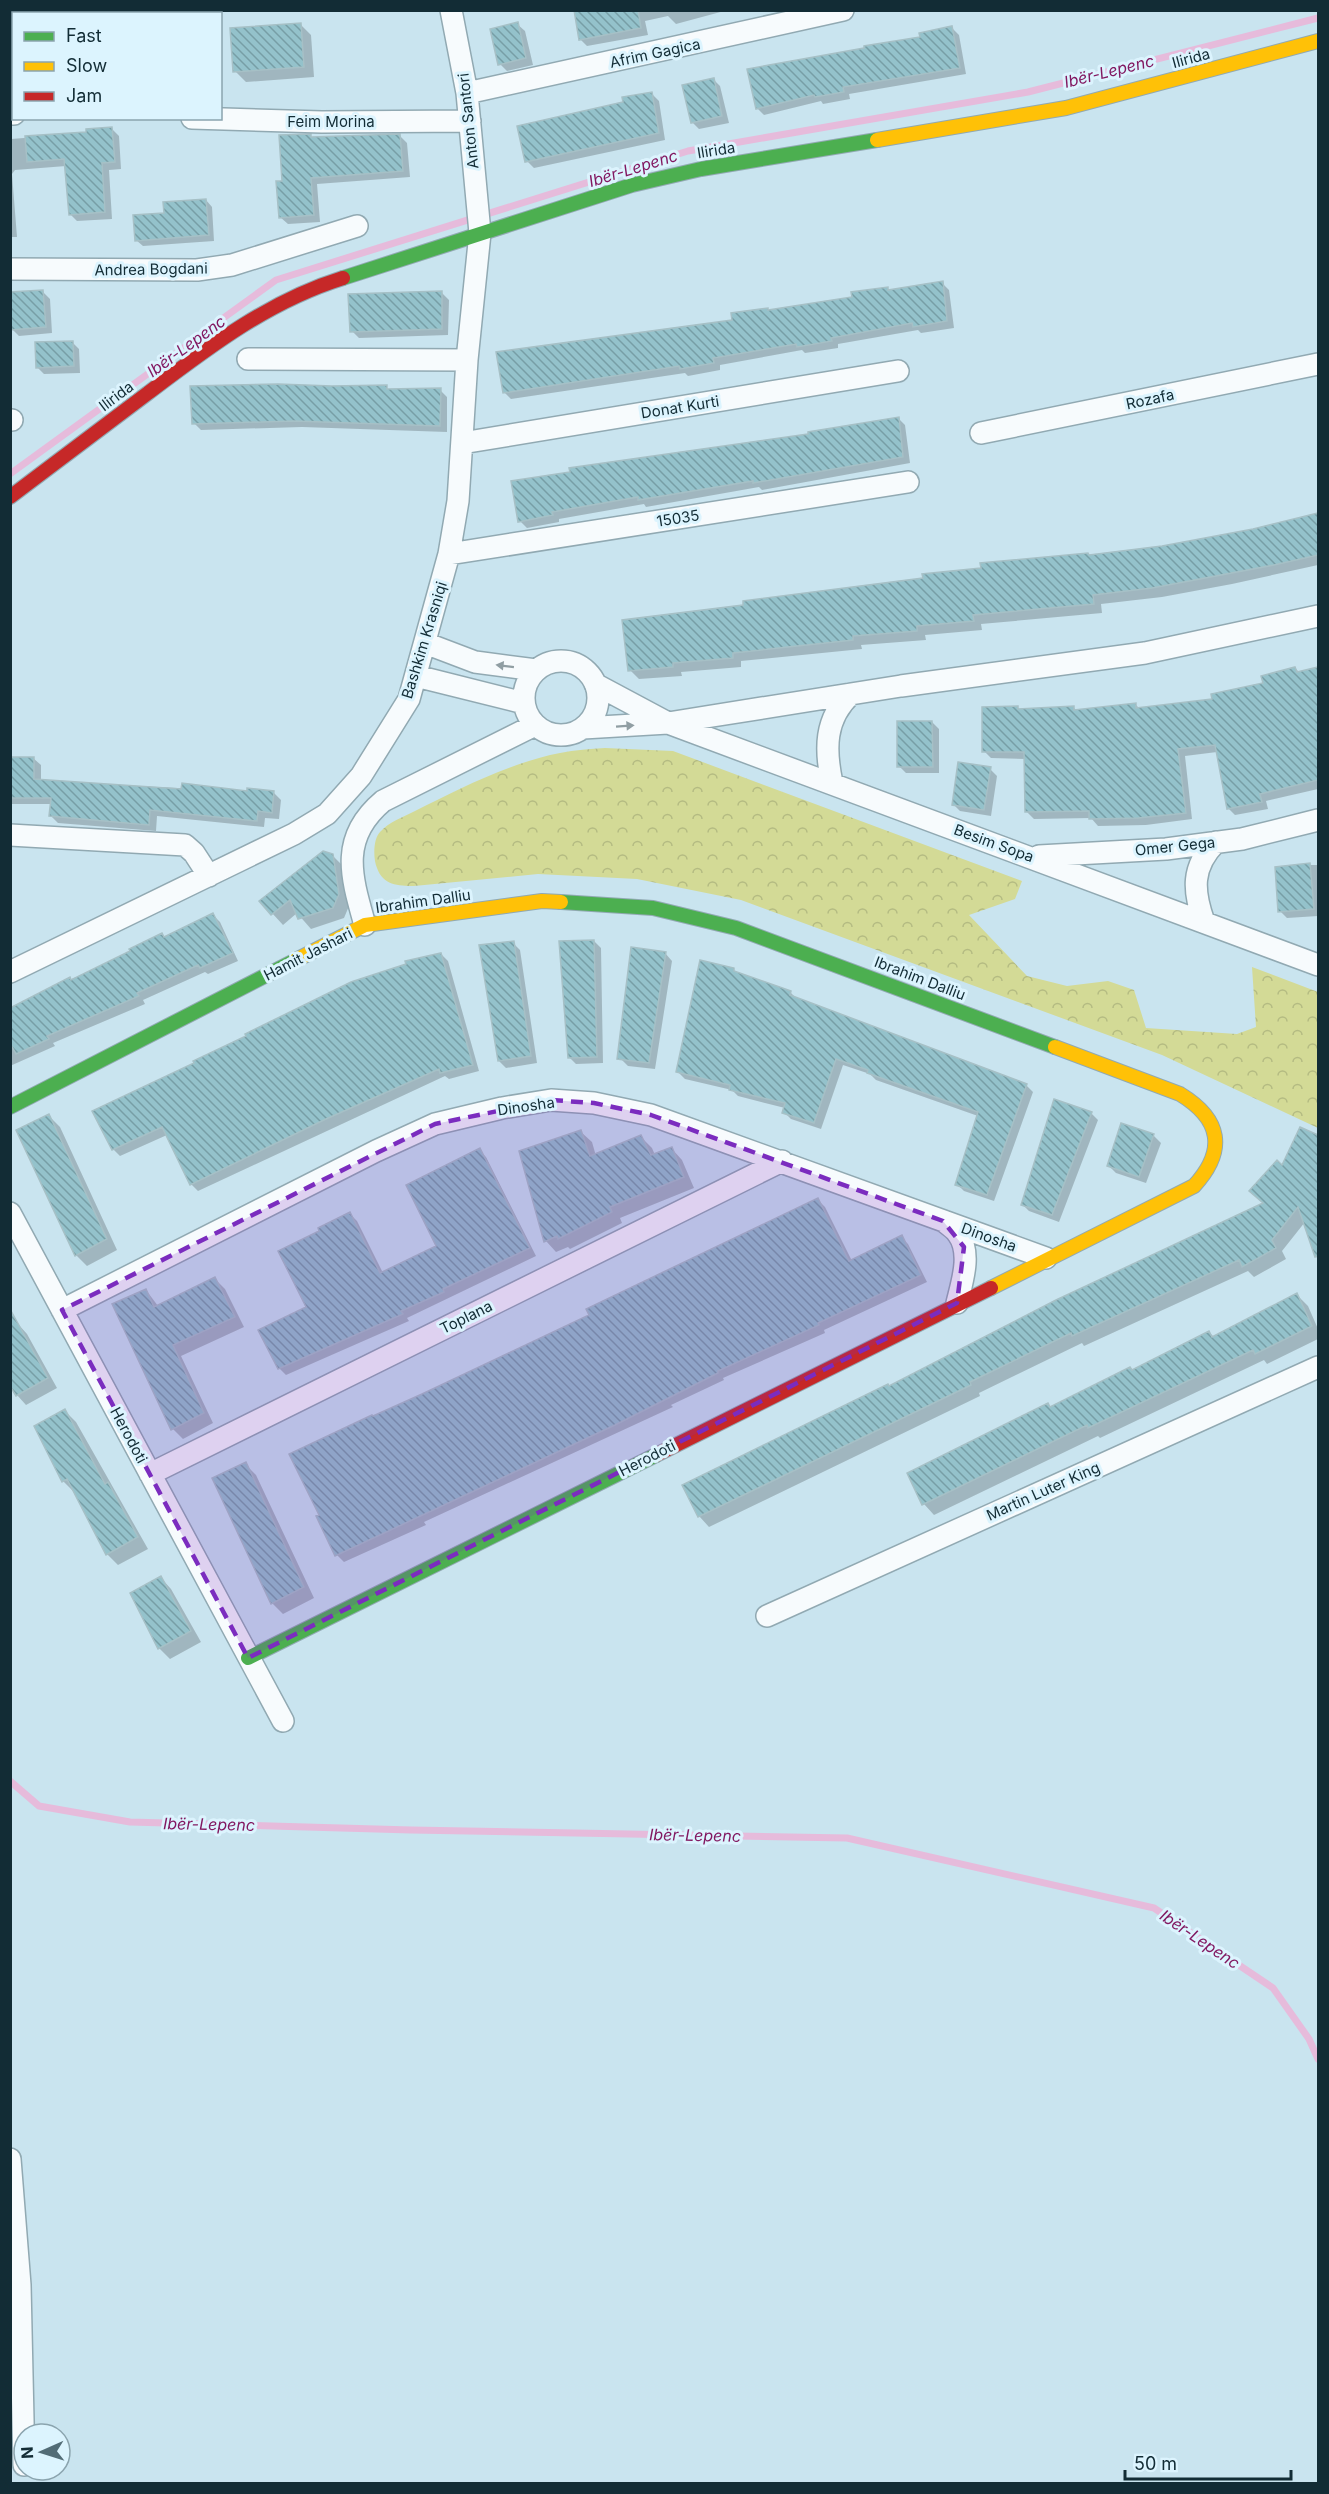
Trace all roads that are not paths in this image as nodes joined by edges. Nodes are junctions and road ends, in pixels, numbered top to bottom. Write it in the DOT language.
graph roads {
  1 [pos="451,10"];
  2 [pos="843,10"];
  3 [pos="1318,41"];
  4 [pos="467,93"];
  5 [pos="222,119"];
  6 [pos="470,121"];
  7 [pos="357,226"];
  8 [pos="480,233"];
  9 [pos="10,268"];
  10 [pos="248,359"];
  11 [pos="467,360"];
  12 [pos="1318,364"];
  13 [pos="898,371"];
  14 [pos="981,433"];
  15 [pos="462,443"];
  16 [pos="908,482"];
  17 [pos="10,497"];
  18 [pos="449,554"];
  19 [pos="1318,616"];
  20 [pos="425,643"];
  21 [pos="536,670"];
  22 [pos="416,676"];
  23 [pos="596,684"];
  24 [pos="851,694"];
  25 [pos="524,703"];
  26 [pos="668,723"];
  27 [pos="535,725"];
  28 [pos="583,728"];
  29 [pos="832,783"];
  30 [pos="1318,820"];
  31 [pos="10,835"];
  32 [pos="1216,842"];
  33 [pos="1029,856"];
  34 [pos="209,876"];
  35 [pos="1204,922"];
  36 [pos="365,925"];
  37 [pos="1318,966"];
  38 [pos="10,972"];
  39 [pos="10,1107"];
  40 [pos="782,1161"];
  41 [pos="10,1213"];
  42 [pos="943,1221"];
  43 [pos="1046,1258"];
  44 [pos="957,1303"];
  45 [pos="62,1310"];
  46 [pos="1318,1367"];
  47 [pos="150,1474"];
  48 [pos="767,1616"];
  49 [pos="248,1658"];
  50 [pos="283,1721"];
  51 [pos="10,2159"];
  52 [pos="15,2286"];
  53 [pos="22,2422"];
  1 -- 4 [label="street, Anton Santori"];
  2 -- 4 [label="street, Afrim Gagica"];
  3 -- 8 [label="street, Ilirida"];
  4 -- 6 [label="street, Anton Santori"];
  5 -- 6 [label="street, Feim Morina"];
  6 -- 8 [label="street, Anton Santori"];
  7 -- 9 [label="street, Andrea Bogdani"];
  8 -- 11 [label="street, Bashkim Krasniqi"];
  8 -- 17 [label="street, Ilirida"];
  10 -- 11 [label="street"];
  11 -- 15 [label="street, Bashkim Krasniqi"];
  12 -- 14 [label="street, Rozafa"];
  13 -- 15 [label="street, Donat Kurti"];
  15 -- 18 [label="street, Bashkim Krasniqi"];
  16 -- 18 [label="street, 15035"];
  18 -- 20 [label="street, Bashkim Krasniqi"];
  19 -- 24 [label="street, Besim Sopa"];
  21 -- 20 [label="street, Besim Sopa, one-way"];
  20 -- 22 [label="street, Bashkim Krasniqi"];
  21 -- 23 [label="street, Besim Sopa"];
  21 -- 25 [label="street"];
  22 -- 25 [label="street"];
  22 -- 34 [label="street, Bashkim Krasniqi"];
  23 -- 26 [label="street, Besim Sopa"];
  23 -- 28 [label="street"];
  24 -- 26 [label="street, Besim Sopa"];
  24 -- 29 [label="street"];
  25 -- 27 [label="street"];
  28 -- 26 [label="street, Besim Sopa, one-way"];
  26 -- 29 [label="street, Besim Sopa"];
  27 -- 28 [label="street, Besim Sopa"];
  27 -- 36 [label="street, Hamit Jashari"];
  29 -- 33 [label="street, Besim Sopa"];
  30 -- 32 [label="street, Omer Gega"];
  31 -- 34 [label="street"];
  32 -- 33 [label="street, Omer Gega"];
  32 -- 35 [label="street"];
  33 -- 35 [label="street, Besim Sopa"];
  34 -- 38 [label="street, Bashkim Krasniqi"];
  35 -- 37 [label="street, Besim Sopa"];
  36 -- 39 [label="street, Hamit Jashari"];
  36 -- 43 [label="street, Ibrahim Dalliu"];
  40 -- 42 [label="street, Dinosha"];
  40 -- 45 [label="street, Dinosha"];
  40 -- 47 [label="street, Toplana"];
  41 -- 45 [label="street, Herodoti"];
  42 -- 43 [label="street, Dinosha"];
  42 -- 44 [label="street"];
  43 -- 44 [label="street, Herodoti"];
  44 -- 49 [label="street, Herodoti"];
  45 -- 47 [label="street, Herodoti"];
  46 -- 48 [label="street, Martin Luter King"];
  47 -- 49 [label="street, Herodoti"];
  49 -- 50 [label="street, Herodoti"];
  51 -- 52 [label="street"];
  52 -- 53 [label="street"];
}
